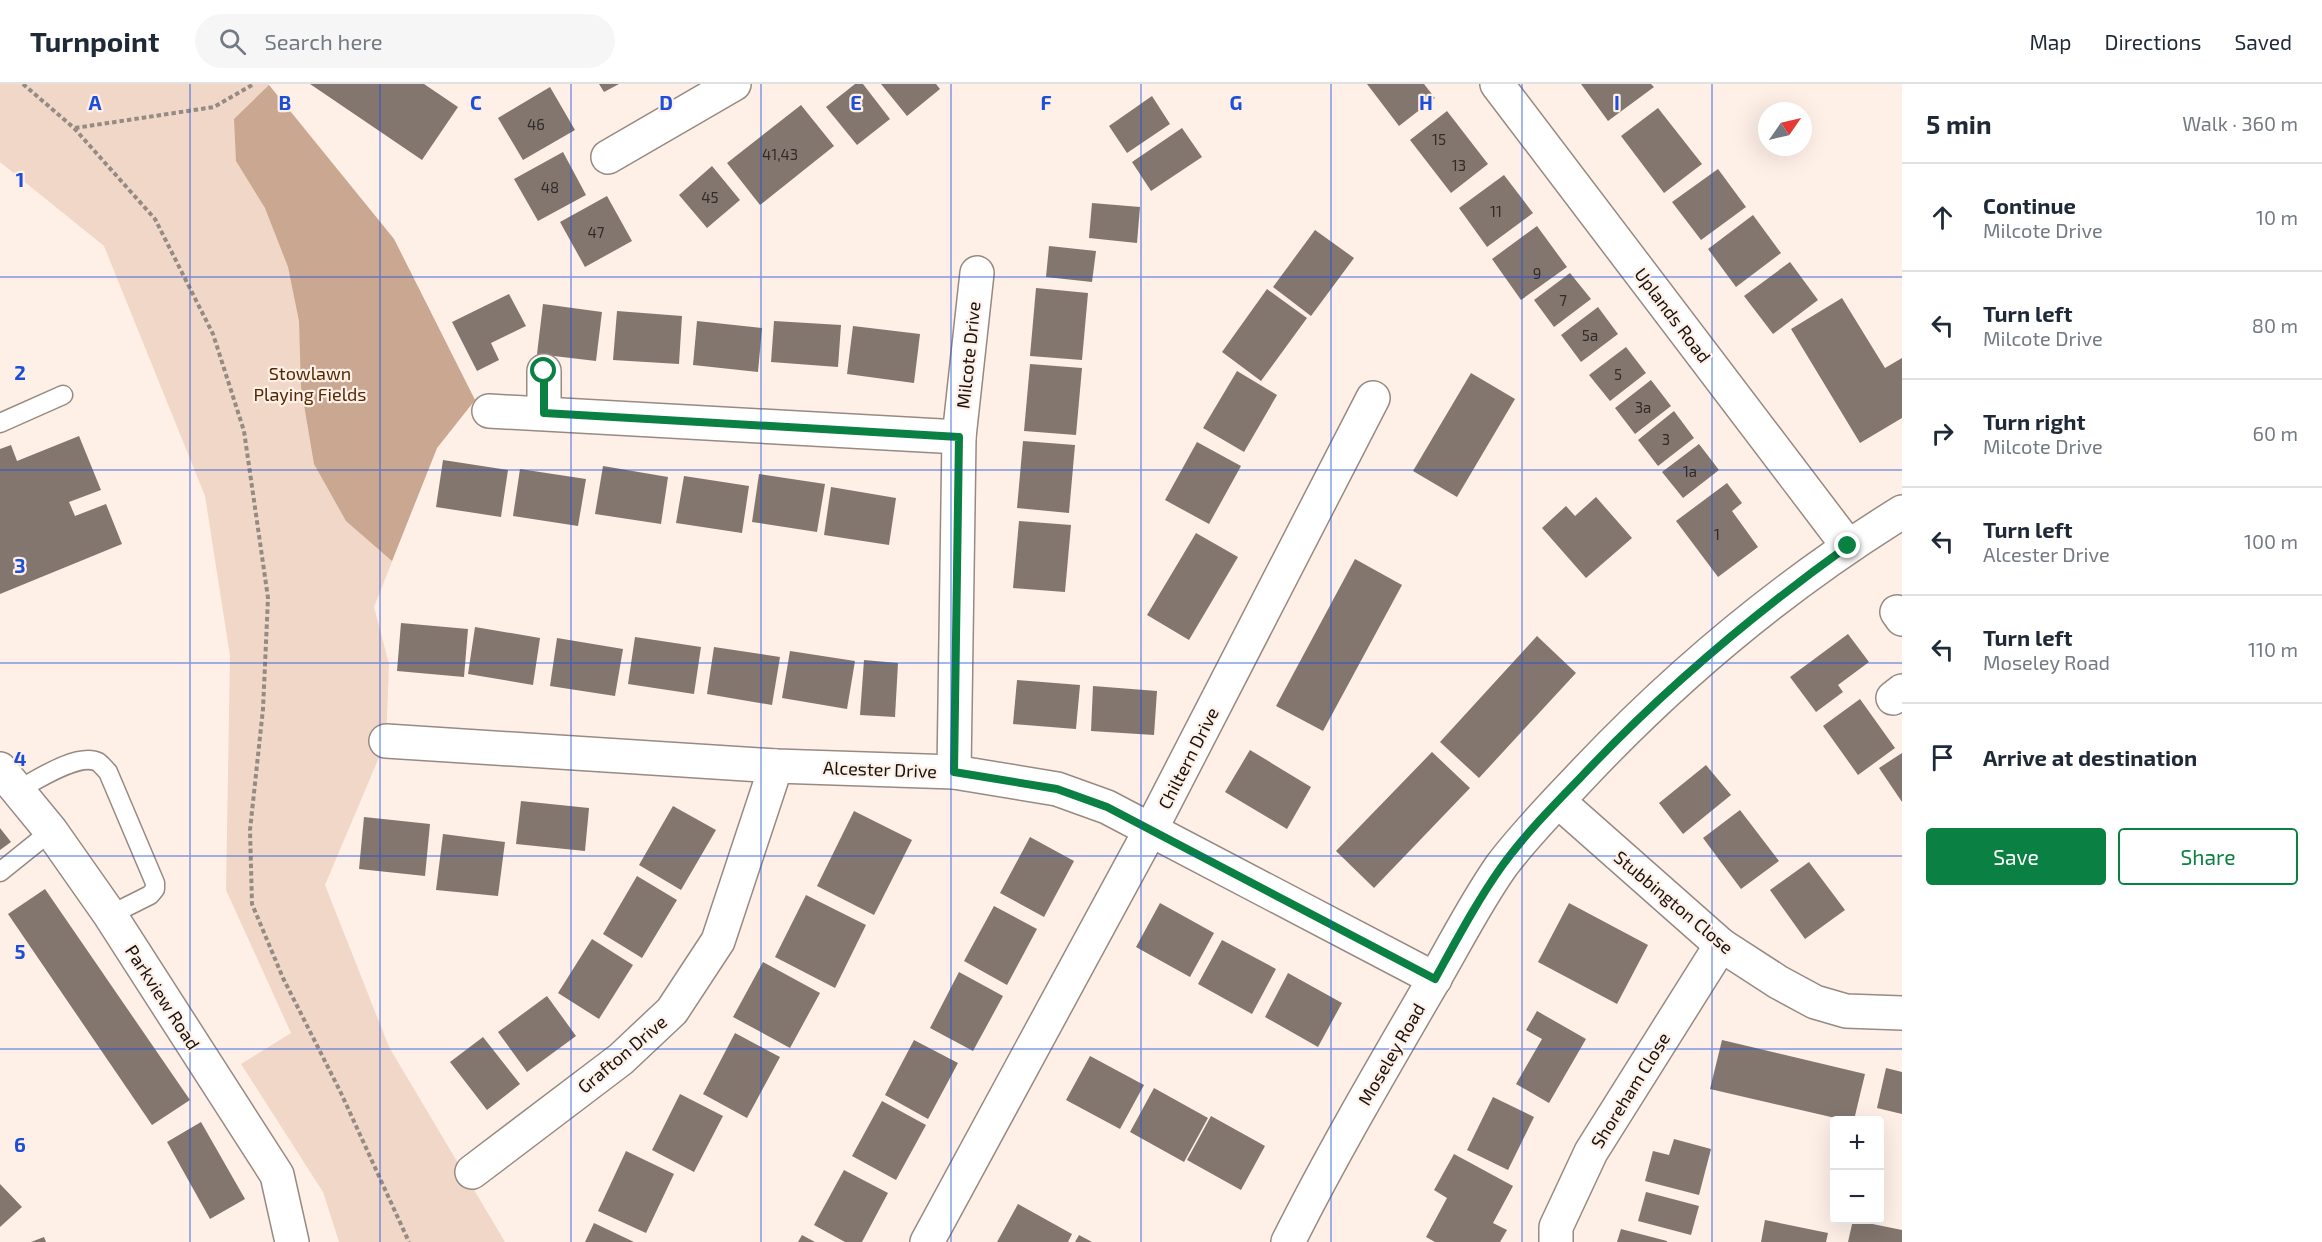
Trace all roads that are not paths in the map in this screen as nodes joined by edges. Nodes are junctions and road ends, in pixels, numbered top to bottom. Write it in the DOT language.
graph roads {
  1 [pos="734,84"];
  2 [pos="1497,84"];
  3 [pos="608,157"];
  4 [pos="977,273"];
  5 [pos="544,371"];
  6 [pos="63,395"];
  7 [pos="1373,398"];
  8 [pos="489,411"];
  9 [pos="544,413"];
  10 [pos="0,423"];
  11 [pos="959,437"];
  12 [pos="1902,512"];
  13 [pos="1848,546"];
  14 [pos="386,741"];
  15 [pos="776,766"];
  16 [pos="954,772"];
  17 [pos="9,780"];
  18 [pos="1558,801"];
  19 [pos="1151,829"];
  20 [pos="51,831"];
  21 [pos="0,872"];
  22 [pos="110,915"];
  23 [pos="1721,945"];
  24 [pos="1435,979"];
  25 [pos="1902,1013"];
  26 [pos="472,1172"];
  27 [pos="292,1242"];
  28 [pos="927,1242"];
  29 [pos="1288,1242"];
  30 [pos="1556,1242"];
  1 -- 3 [label="street"];
  2 -- 13 [label="street, Uplands Road"];
  4 -- 11 [label="street, Milcote Drive"];
  5 -- 9 [label="street"];
  6 -- 10 [label="lane"];
  7 -- 19 [label="street, Chiltern Drive"];
  8 -- 9 [label="street"];
  9 -- 11 [label="street"];
  11 -- 16 [label="street, Milcote Drive"];
  12 -- 13 [label="street, Moseley Road"];
  13 -- 18 [label="street, Moseley Road"];
  14 -- 15 [label="street, Alcester Drive"];
  15 -- 16 [label="street, Alcester Drive"];
  15 -- 26 [label="street, Grafton Drive"];
  16 -- 19 [label="street, Alcester Drive"];
  17 -- 20 [label="street, Parkview Road"];
  17 -- 22 [label="lane"];
  18 -- 23 [label="street, Stubbington Close"];
  18 -- 24 [label="street, Moseley Road"];
  19 -- 24 [label="street, Alcester Drive"];
  19 -- 28 [label="street, Chiltern Drive"];
  20 -- 21 [label="lane"];
  20 -- 22 [label="street, Parkview Road"];
  22 -- 27 [label="street, Parkview Road"];
  23 -- 25 [label="street, Stubbington Close"];
  23 -- 30 [label="street, Shoreham Close"];
  24 -- 29 [label="street, Moseley Road"];
}
